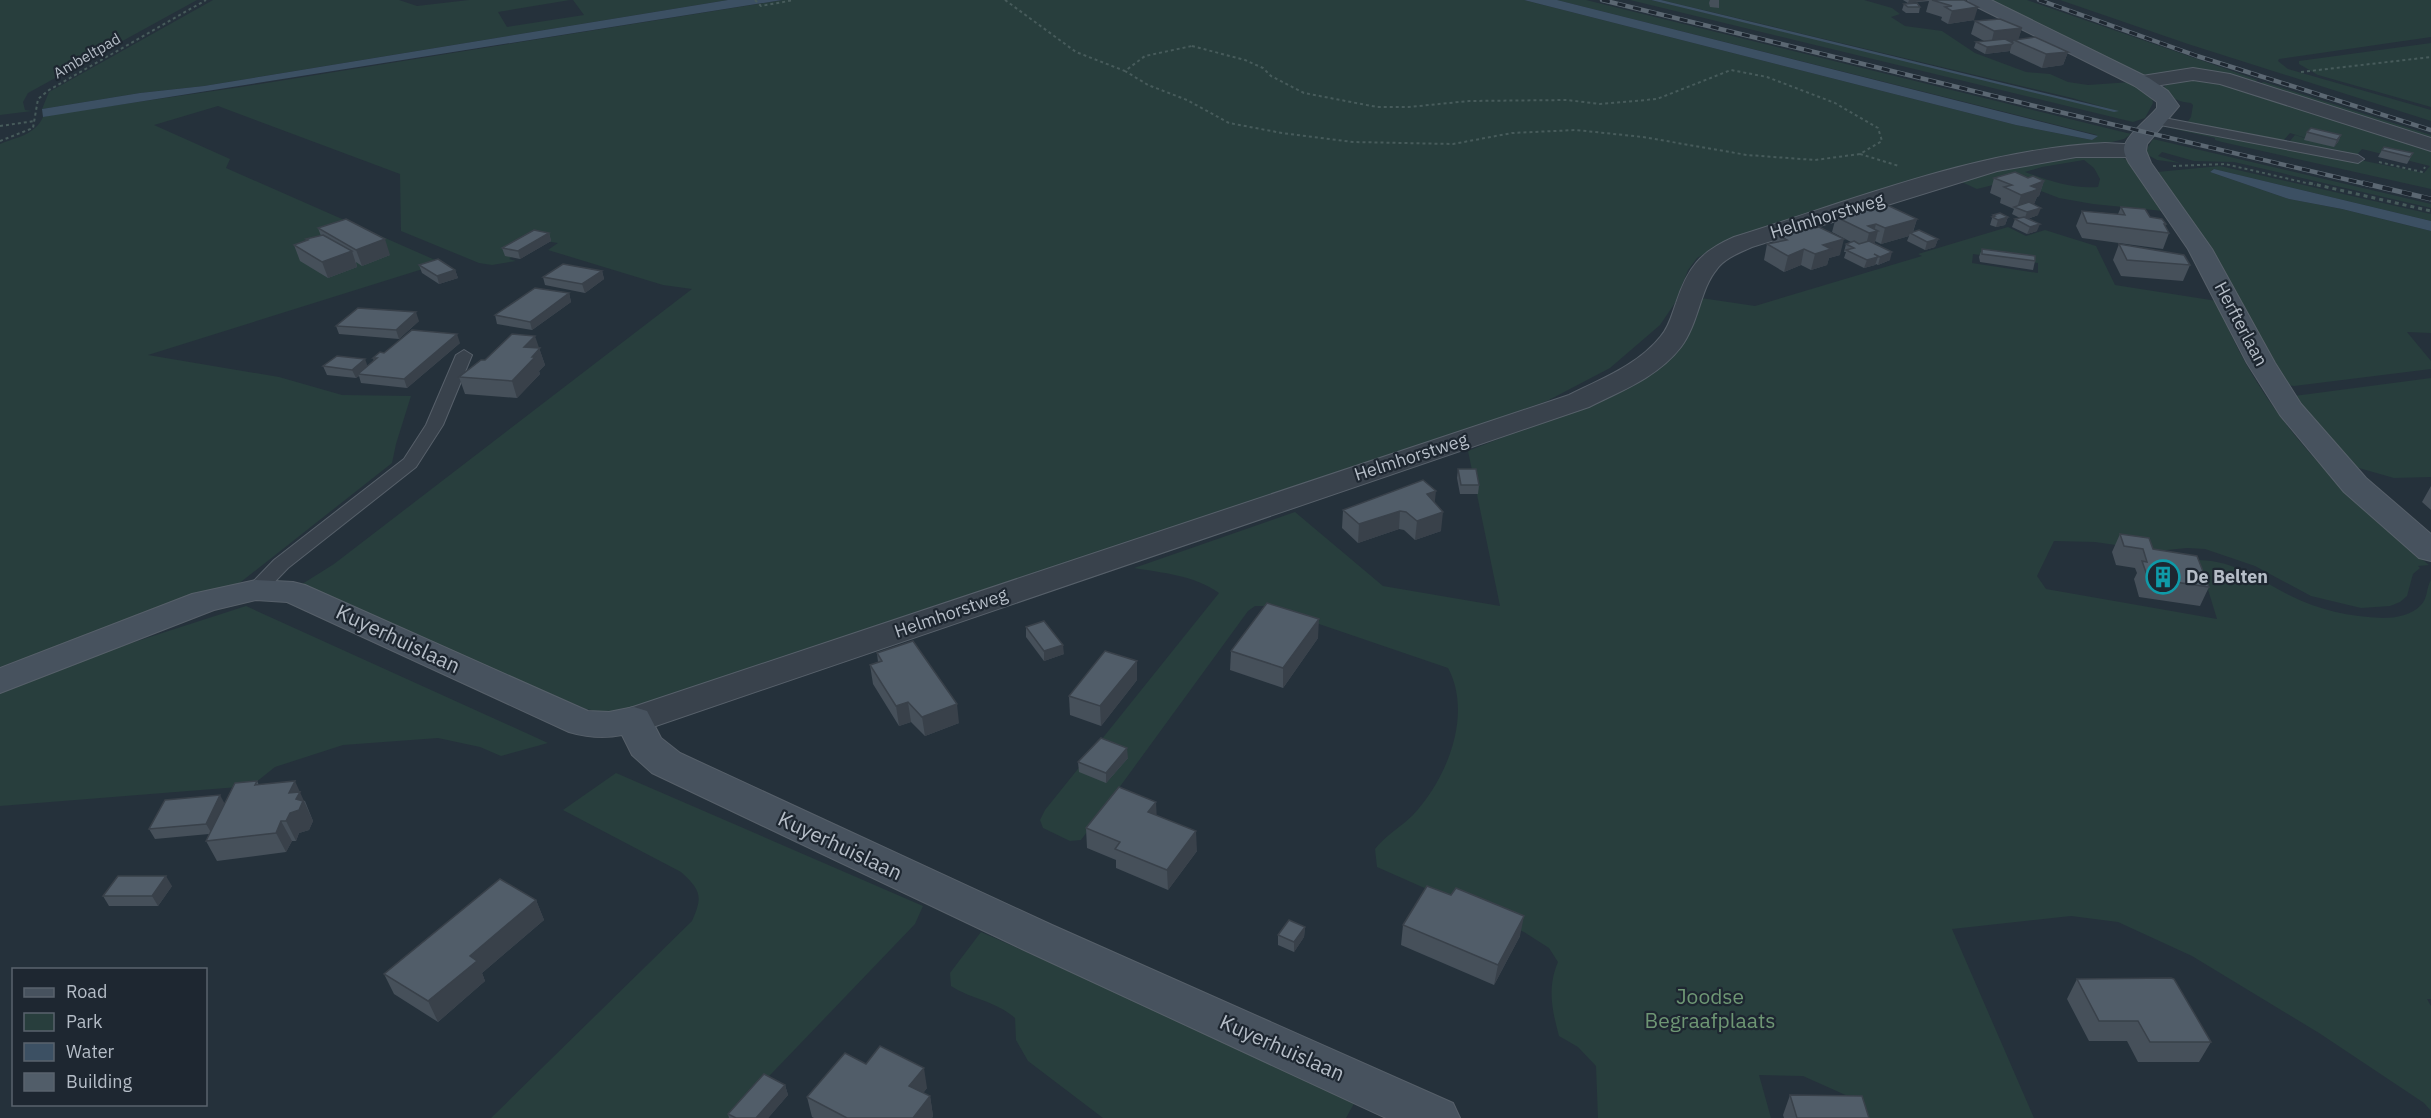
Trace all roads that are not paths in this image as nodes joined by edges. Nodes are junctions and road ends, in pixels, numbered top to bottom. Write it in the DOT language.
graph roads {
  1 [pos="1977,0"];
  2 [pos="2142,82"];
  3 [pos="2159,121"];
  4 [pos="2431,145"];
  5 [pos="2138,156"];
  6 [pos="2358,159"];
  7 [pos="464,356"];
  8 [pos="2431,551"];
  9 [pos="256,590"];
  10 [pos="0,681"];
  11 [pos="634,720"];
  12 [pos="1436,1118"];
  1 -- 2 [label="street"];
  2 -- 3 [label="street"];
  2 -- 4 [label="street"];
  3 -- 5 [label="street"];
  3 -- 6 [label="lane"];
  5 -- 8 [label="street, Herfterlaan"];
  5 -- 11 [label="street, Helmhorstweg"];
  7 -- 9 [label="lane"];
  9 -- 10 [label="street, Kuyerhuislaan"];
  9 -- 11 [label="street, Kuyerhuislaan"];
  11 -- 12 [label="street, Kuyerhuislaan"];
}
